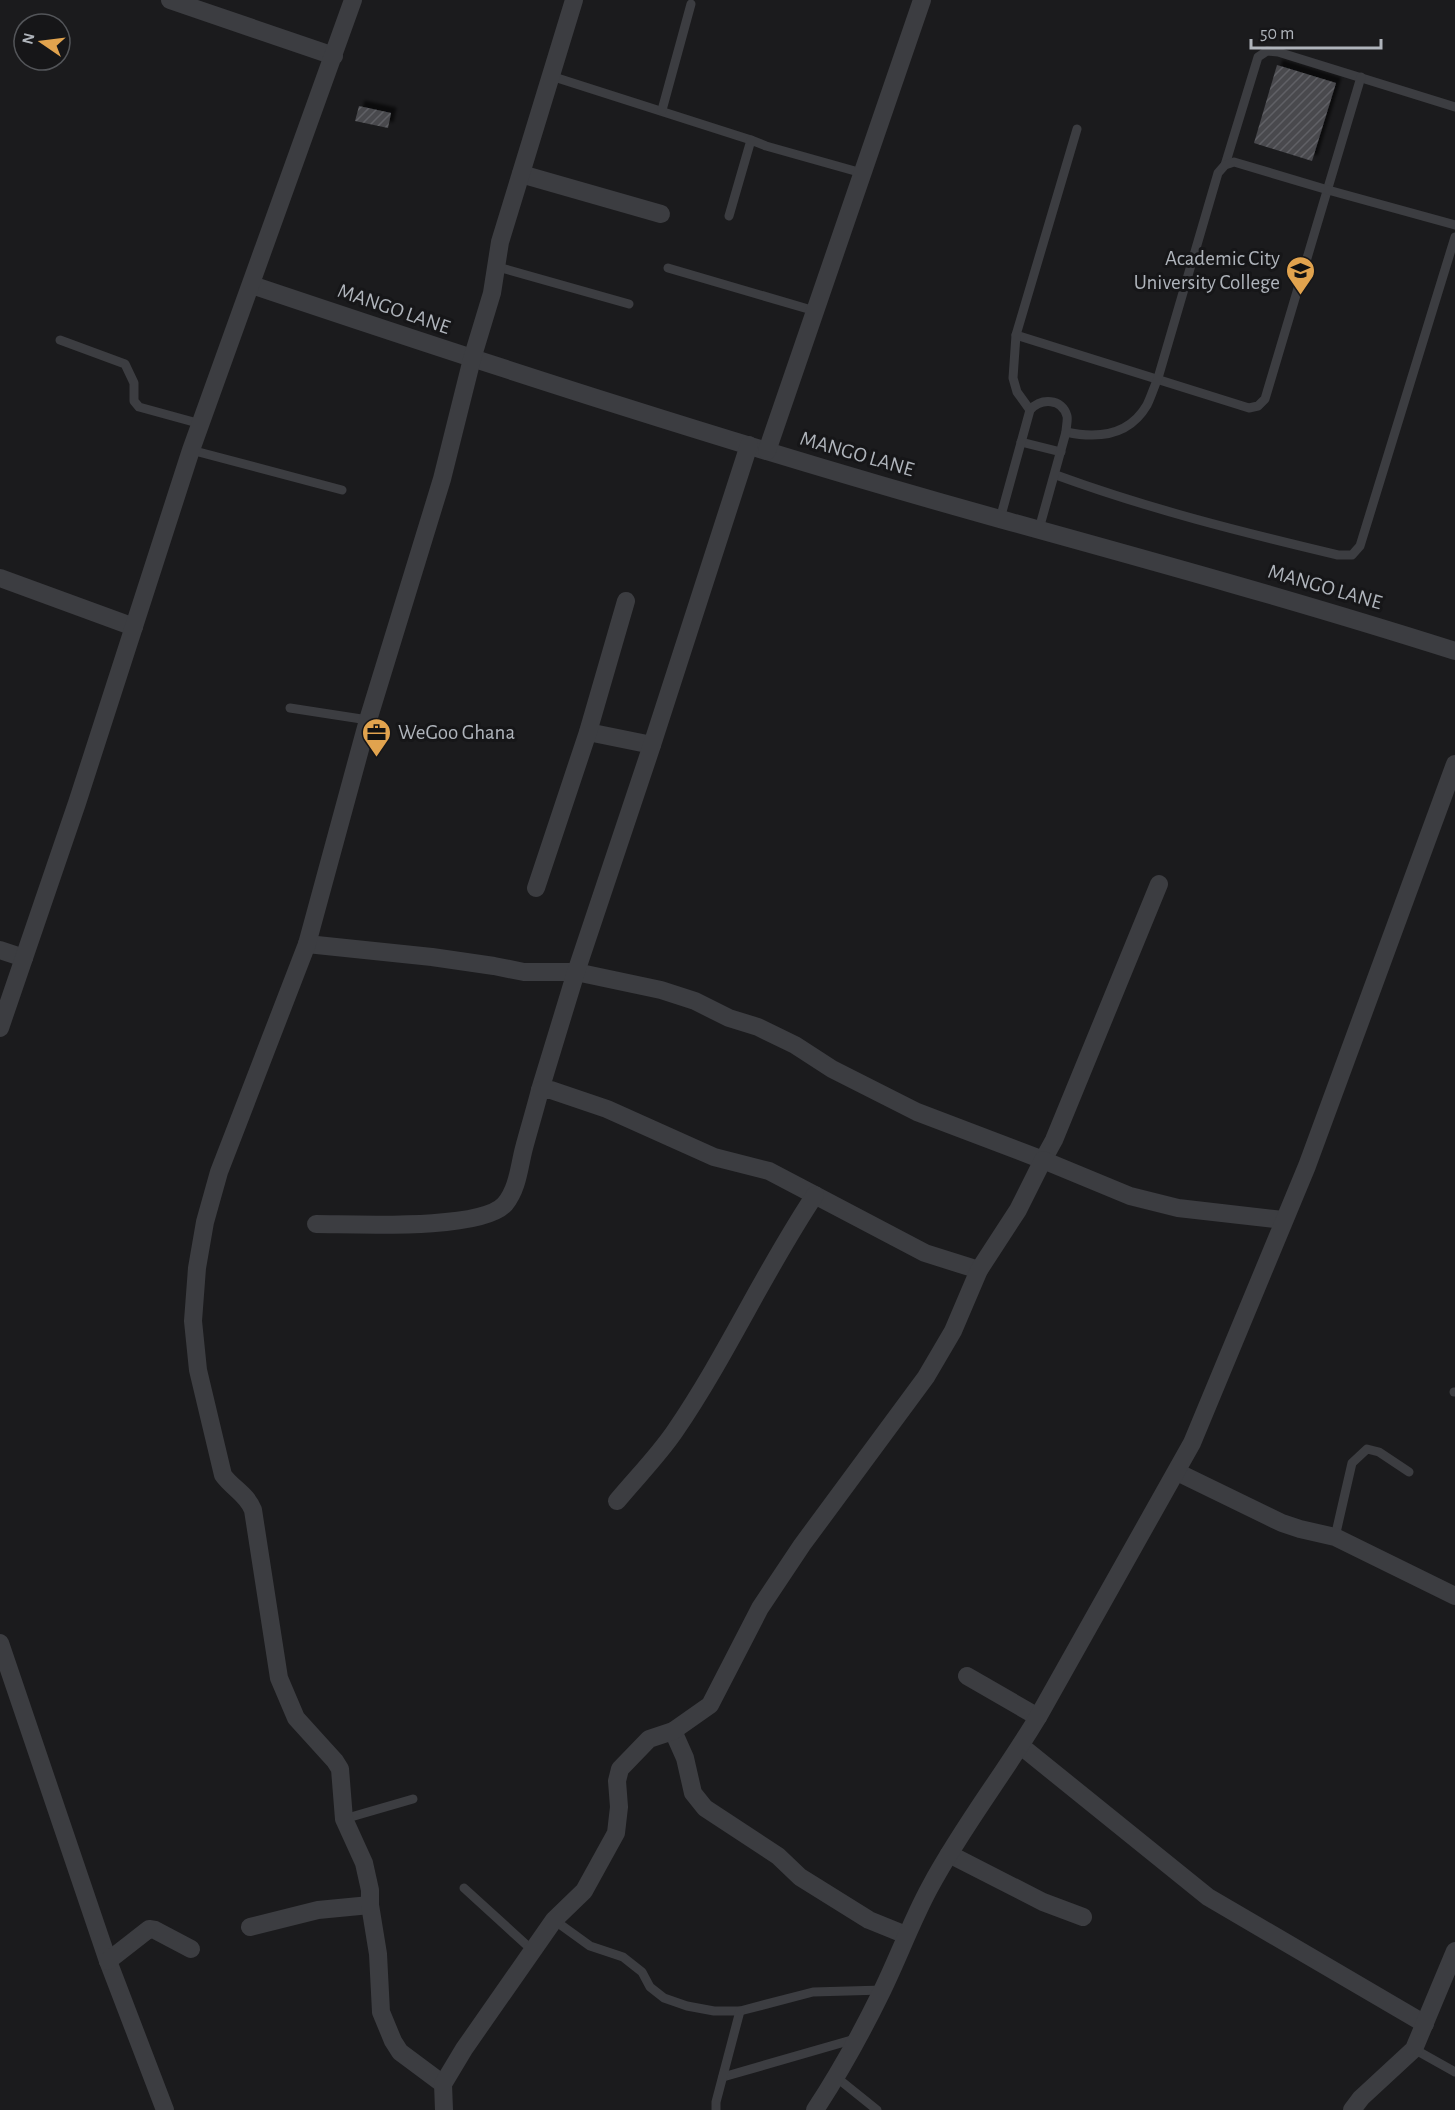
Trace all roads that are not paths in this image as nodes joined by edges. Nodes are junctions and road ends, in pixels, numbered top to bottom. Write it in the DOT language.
graph roads {
  1 [pos="170,0"];
  2 [pos="354,0"];
  3 [pos="574,0"];
  4 [pos="921,0"];
  5 [pos="691,4"];
  6 [pos="334,56"];
  7 [pos="551,76"];
  8 [pos="1361,77"];
  9 [pos="1455,107"];
  10 [pos="662,110"];
  11 [pos="1077,129"];
  12 [pos="751,140"];
  13 [pos="1225,165"];
  14 [pos="862,173"];
  15 [pos="521,174"];
  16 [pos="1328,190"];
  17 [pos="662,214"];
  18 [pos="729,216"];
  19 [pos="1455,225"];
  20 [pos="1455,237"];
  21 [pos="498,267"];
  22 [pos="668,268"];
  23 [pos="1450,272"];
  24 [pos="252,285"];
  25 [pos="629,304"];
  26 [pos="815,311"];
  27 [pos="1016,336"];
  28 [pos="60,340"];
  29 [pos="472,359"];
  30 [pos="1158,378"];
  31 [pos="1030,410"];
  32 [pos="201,424"];
  33 [pos="1066,432"];
  34 [pos="1021,442"];
  35 [pos="749,445"];
  36 [pos="191,450"];
  37 [pos="767,451"];
  38 [pos="1061,452"];
  39 [pos="1056,475"];
  40 [pos="342,490"];
  41 [pos="1000,519"];
  42 [pos="1039,529"];
  43 [pos="0,578"];
  44 [pos="626,601"];
  45 [pos="134,627"];
  46 [pos="1455,651"];
  47 [pos="290,708"];
  48 [pos="368,720"];
  49 [pos="588,732"];
  50 [pos="652,745"];
  51 [pos="1455,764"];
  52 [pos="1159,884"];
  53 [pos="536,888"];
  54 [pos="307,944"];
  55 [pos="0,950"];
  56 [pos="24,958"];
  57 [pos="576,972"];
  58 [pos="0,1028"];
  59 [pos="540,1090"];
  60 [pos="1043,1160"];
  61 [pos="815,1195"];
  62 [pos="1283,1220"];
  63 [pos="316,1224"];
  64 [pos="979,1270"];
  65 [pos="1177,1472"];
  66 [pos="1409,1472"];
  67 [pos="617,1501"];
  68 [pos="1335,1536"];
  69 [pos="1455,1596"];
  70 [pos="0,1642"];
  71 [pos="967,1676"];
  72 [pos="1038,1717"];
  73 [pos="674,1731"];
  74 [pos="1021,1746"];
  75 [pos="413,1799"];
  76 [pos="344,1819"];
  77 [pos="949,1854"];
  78 [pos="464,1888"];
  79 [pos="370,1905"];
  80 [pos="1083,1917"];
  81 [pos="554,1920"];
  82 [pos="250,1927"];
  83 [pos="906,1935"];
  84 [pos="190,1949"];
  85 [pos="532,1950"];
  86 [pos="1455,1951"];
  87 [pos="108,1961"];
  88 [pos="883,1989"];
  89 [pos="740,2011"];
  90 [pos="1425,2024"];
  91 [pos="858,2038"];
  92 [pos="1414,2049"];
  93 [pos="1455,2072"];
  94 [pos="836,2077"];
  95 [pos="723,2078"];
  96 [pos="443,2084"];
  97 [pos="165,2110"];
  98 [pos="444,2110"];
  99 [pos="716,2110"];
  100 [pos="815,2110"];
  101 [pos="877,2110"];
  102 [pos="1352,2110"];
  1 -- 6 [label="street"];
  2 -- 6 [label="street"];
  3 -- 7 [label="street"];
  4 -- 14 [label="street"];
  5 -- 10 [label="lane"];
  6 -- 24 [label="street"];
  7 -- 10 [label="lane"];
  7 -- 15 [label="street"];
  8 -- 9 [label="lane"];
  8 -- 13 [label="lane"];
  8 -- 16 [label="lane"];
  10 -- 12 [label="lane"];
  11 -- 27 [label="lane"];
  12 -- 14 [label="lane"];
  12 -- 18 [label="lane"];
  13 -- 16 [label="lane"];
  13 -- 30 [label="lane"];
  14 -- 26 [label="street"];
  15 -- 17 [label="street"];
  15 -- 21 [label="street"];
  16 -- 19 [label="lane"];
  16 -- 30 [label="lane"];
  20 -- 23 [label="lane"];
  21 -- 25 [label="lane"];
  21 -- 29 [label="street"];
  22 -- 26 [label="lane"];
  23 -- 39 [label="lane"];
  24 -- 29 [label="street, MANGO LANE"];
  24 -- 32 [label="street"];
  26 -- 37 [label="street"];
  27 -- 30 [label="lane"];
  27 -- 31 [label="lane"];
  28 -- 32 [label="lane"];
  29 -- 35 [label="street, MANGO LANE"];
  29 -- 48 [label="street"];
  30 -- 33 [label="lane"];
  31 -- 33 [label="lane"];
  31 -- 34 [label="lane"];
  32 -- 36 [label="street"];
  33 -- 38 [label="lane"];
  34 -- 38 [label="lane"];
  34 -- 41 [label="lane"];
  35 -- 37 [label="street, MANGO LANE"];
  35 -- 50 [label="street"];
  36 -- 40 [label="lane"];
  36 -- 45 [label="street"];
  37 -- 41 [label="street, MANGO LANE"];
  38 -- 39 [label="lane"];
  39 -- 42 [label="lane"];
  41 -- 42 [label="street, MANGO LANE"];
  42 -- 46 [label="street, MANGO LANE"];
  43 -- 45 [label="street"];
  44 -- 49 [label="street"];
  45 -- 56 [label="street"];
  47 -- 48 [label="lane"];
  48 -- 54 [label="street"];
  49 -- 50 [label="street"];
  49 -- 53 [label="street"];
  50 -- 57 [label="street"];
  51 -- 62 [label="street"];
  52 -- 60 [label="street"];
  54 -- 57 [label="street"];
  54 -- 76 [label="street"];
  55 -- 56 [label="street"];
  56 -- 58 [label="street"];
  57 -- 59 [label="street"];
  57 -- 60 [label="street"];
  59 -- 61 [label="street"];
  59 -- 63 [label="street"];
  60 -- 62 [label="street"];
  60 -- 64 [label="street"];
  61 -- 64 [label="street"];
  61 -- 67 [label="street"];
  62 -- 65 [label="street"];
  64 -- 73 [label="street"];
  65 -- 68 [label="street"];
  65 -- 72 [label="street"];
  66 -- 68 [label="lane"];
  68 -- 69 [label="street"];
  70 -- 87 [label="street"];
  71 -- 72 [label="street"];
  72 -- 74 [label="street"];
  73 -- 81 [label="street"];
  73 -- 83 [label="street"];
  74 -- 77 [label="street"];
  74 -- 90 [label="street"];
  75 -- 76 [label="lane"];
  76 -- 79 [label="street"];
  77 -- 80 [label="street"];
  77 -- 83 [label="street"];
  78 -- 85 [label="lane"];
  79 -- 82 [label="street"];
  79 -- 96 [label="street"];
  81 -- 85 [label="street"];
  81 -- 89 [label="lane"];
  83 -- 88 [label="street"];
  84 -- 87 [label="street"];
  85 -- 96 [label="street"];
  86 -- 90 [label="street"];
  87 -- 97 [label="street"];
  88 -- 89 [label="lane"];
  88 -- 91 [label="street"];
  89 -- 95 [label="lane"];
  90 -- 92 [label="street"];
  91 -- 94 [label="street"];
  91 -- 95 [label="lane"];
  92 -- 93 [label="lane"];
  92 -- 102 [label="street"];
  94 -- 100 [label="street"];
  94 -- 101 [label="lane"];
  95 -- 99 [label="lane"];
  96 -- 98 [label="street"];
}
